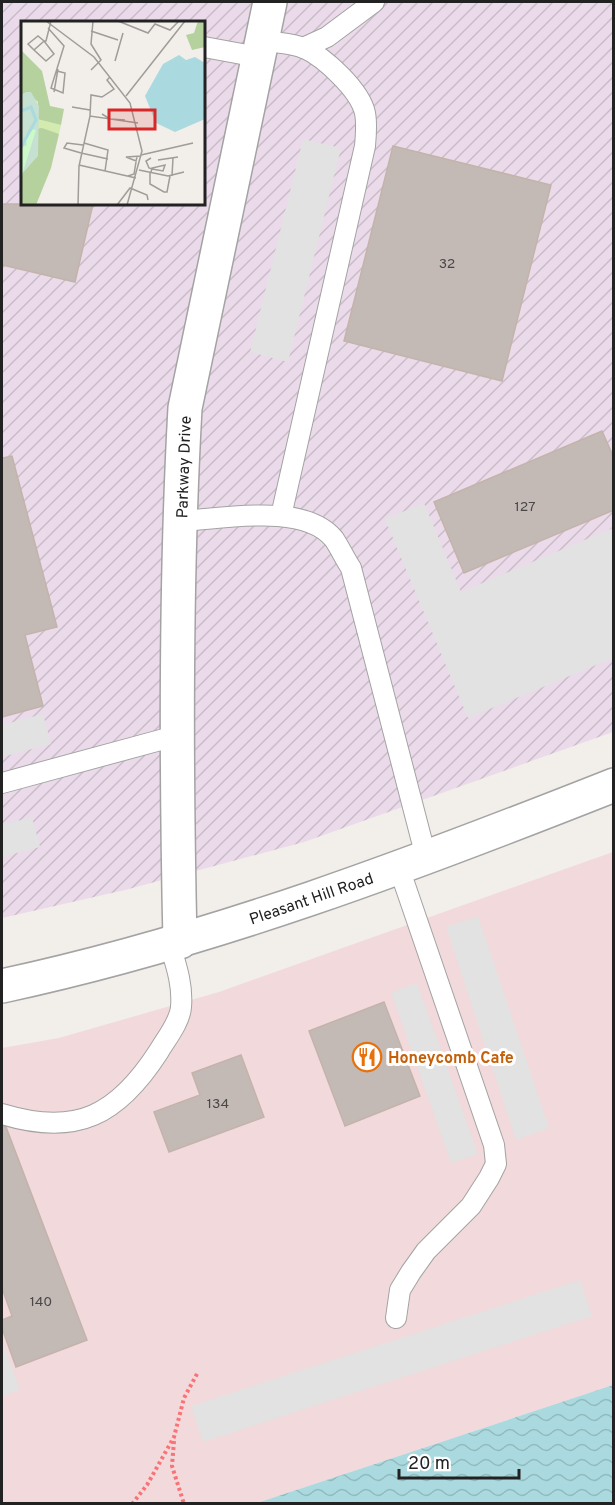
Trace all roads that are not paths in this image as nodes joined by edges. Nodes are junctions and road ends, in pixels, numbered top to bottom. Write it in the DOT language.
graph roads {
  1 [pos="270,2"];
  2 [pos="374,2"];
  3 [pos="206,47"];
  4 [pos="303,48"];
  5 [pos="260,49"];
  6 [pos="281,516"];
  7 [pos="181,521"];
  8 [pos="179,735"];
  9 [pos="2,783"];
  10 [pos="614,786"];
  11 [pos="413,862"];
  12 [pos="175,943"];
  13 [pos="2,986"];
  14 [pos="2,1114"];
  15 [pos="396,1318"];
  1 -- 5 [label="street, Parkway Drive"];
  2 -- 4 [label="lane"];
  3 -- 5 [label="lane"];
  4 -- 5 [label="lane"];
  4 -- 6 [label="lane"];
  5 -- 7 [label="street, Parkway Drive"];
  6 -- 7 [label="lane"];
  6 -- 11 [label="lane"];
  7 -- 8 [label="street, Parkway Drive"];
  8 -- 9 [label="lane"];
  8 -- 12 [label="street, Parkway Drive"];
  10 -- 11 [label="street, Pleasant Hill Road"];
  11 -- 12 [label="street, Pleasant Hill Road"];
  11 -- 15 [label="lane"];
  12 -- 13 [label="street, Pleasant Hill Road"];
  12 -- 14 [label="lane"];
}
